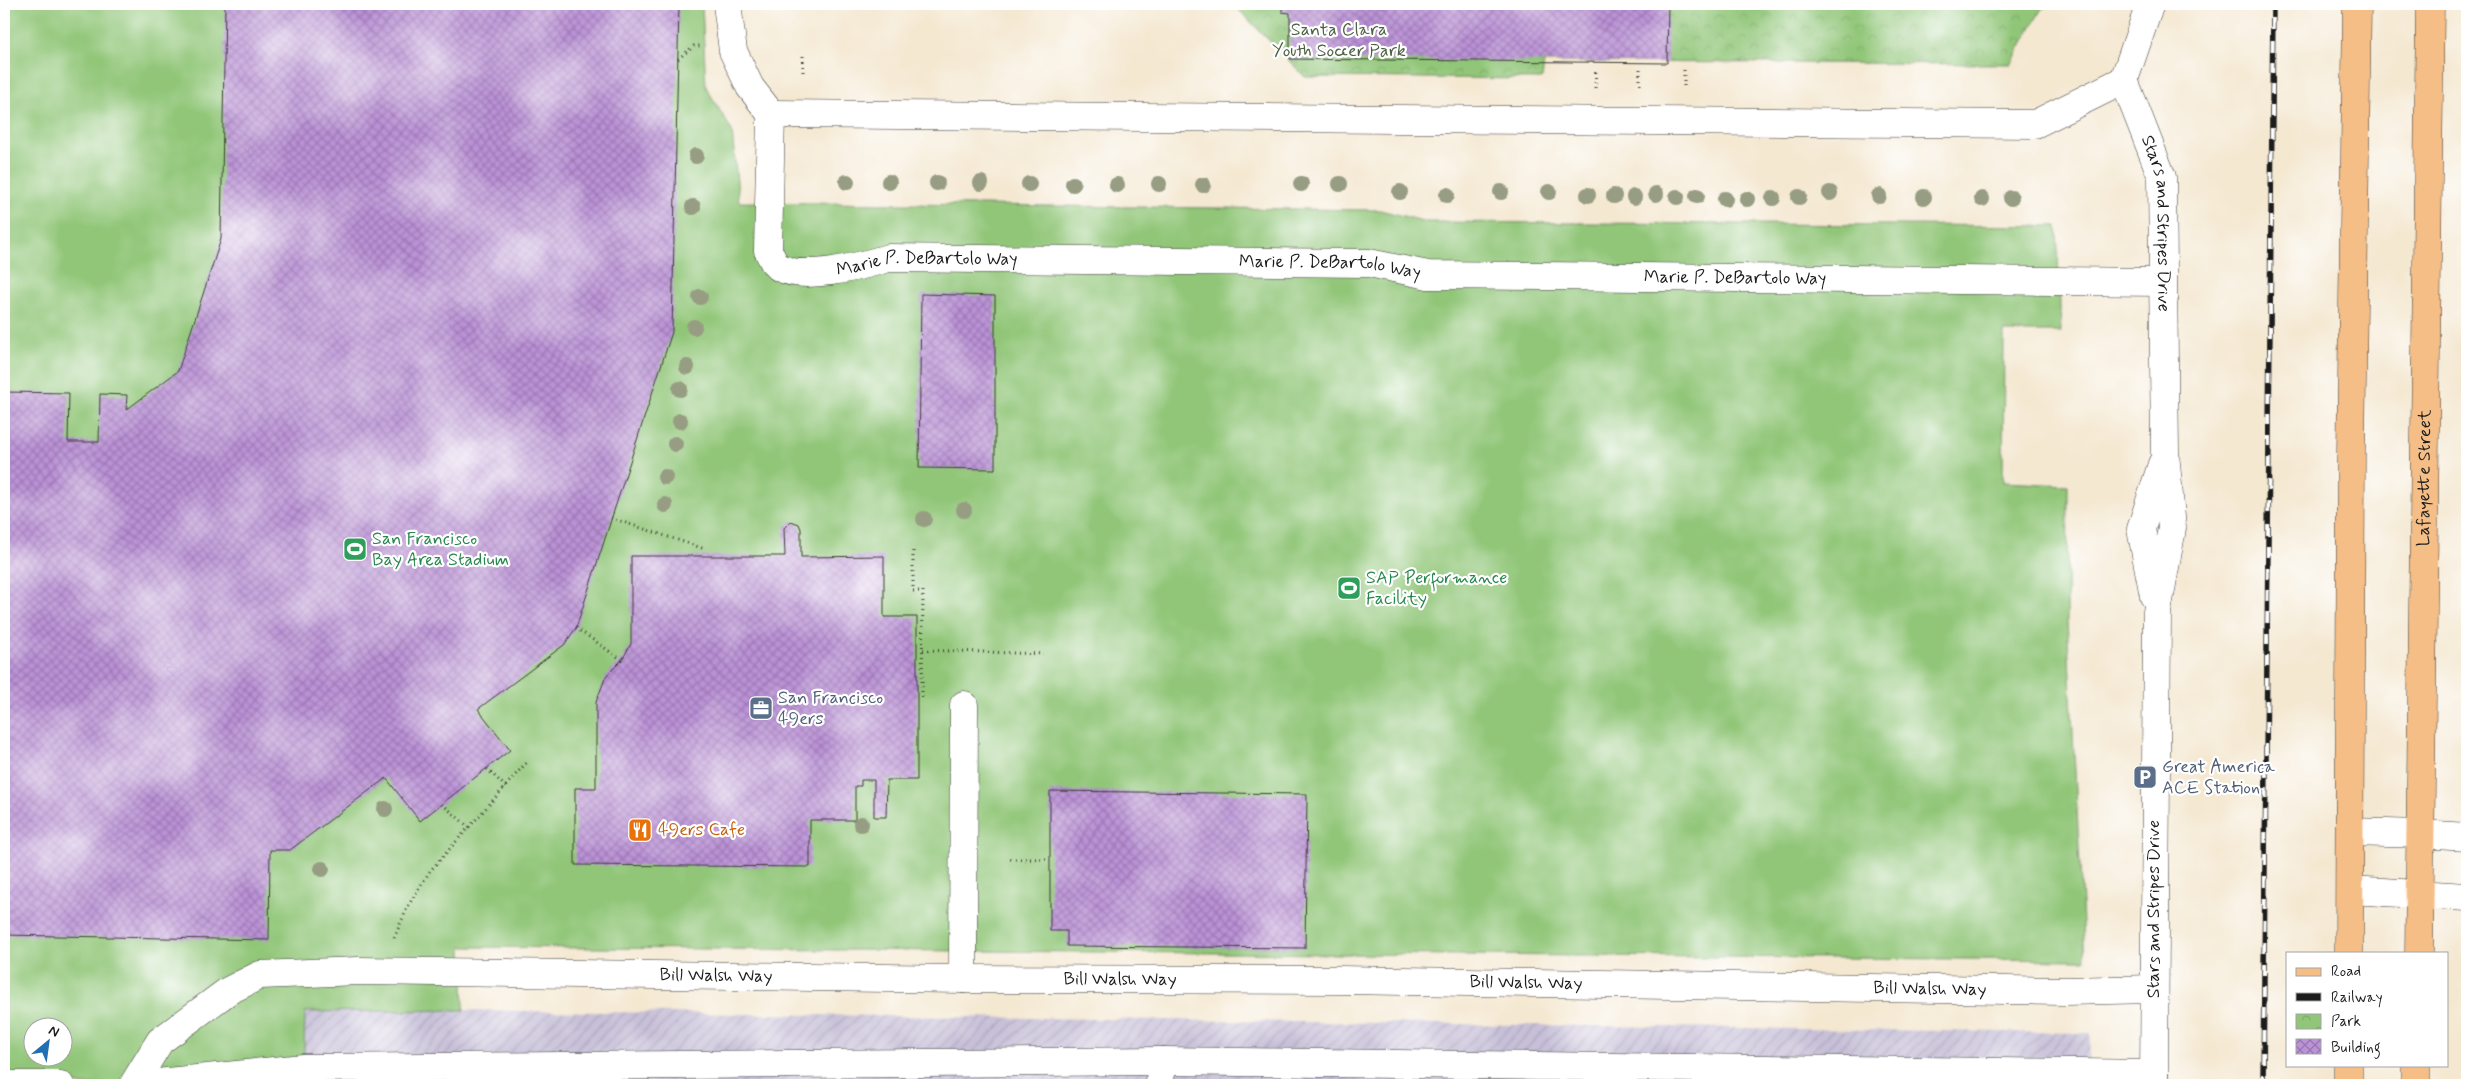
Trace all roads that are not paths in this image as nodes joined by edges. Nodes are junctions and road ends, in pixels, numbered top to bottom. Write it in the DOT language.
graph roads {
  1 [pos="728,4"];
  2 [pos="2150,4"];
  3 [pos="2357,4"];
  4 [pos="2430,4"];
  5 [pos="2124,80"];
  6 [pos="771,114"];
  7 [pos="2162,282"];
  8 [pos="964,705"];
  9 [pos="2351,832"];
  10 [pos="2421,834"];
  11 [pos="2467,837"];
  12 [pos="2350,890"];
  13 [pos="2420,893"];
  14 [pos="2467,897"];
  15 [pos="2349,952"];
  16 [pos="2419,952"];
  17 [pos="962,979"];
  18 [pos="2154,989"];
  19 [pos="2348,1066"];
  20 [pos="2416,1066"];
  21 [pos="1161,1073"];
  22 [pos="844,1074"];
  23 [pos="1481,1075"];
  24 [pos="2027,1079"];
  25 [pos="2154,1080"];
  26 [pos="4,1085"];
  27 [pos="60,1085"];
  28 [pos="133,1085"];
  29 [pos="138,1085"];
  30 [pos="2348,1085"];
  31 [pos="2416,1085"];
  1 -- 6 [label="street"];
  2 -- 5 [label="street"];
  3 -- 9 [label="main road"];
  4 -- 10 [label="main road, Lafayette Street"];
  5 -- 6 [label="street"];
  5 -- 7 [label="street, Stars and Stripes Drive"];
  6 -- 7 [label="street, Marie P. DeBartolo Way"];
  7 -- 18 [label="street, Stars and Stripes Drive"];
  8 -- 17 [label="street"];
  9 -- 10 [label="street"];
  9 -- 12 [label="main road"];
  10 -- 11 [label="street"];
  10 -- 13 [label="main road, Lafayette Street"];
  12 -- 13 [label="street"];
  12 -- 15 [label="main road"];
  13 -- 14 [label="street"];
  13 -- 16 [label="main road, Lafayette Street"];
  17 -- 18 [label="street, Bill Walsh Way"];
  17 -- 28 [label="street, Bill Walsh Way"];
  18 -- 25 [label="street, Stars and Stripes Drive"];
  19 -- 30 [label="main road"];
  20 -- 31 [label="main road"];
  21 -- 22 [label="street"];
  21 -- 23 [label="street"];
  22 -- 29 [label="street"];
  23 -- 24 [label="street"];
  24 -- 25 [label="street"];
  26 -- 27 [label="street"];
}
